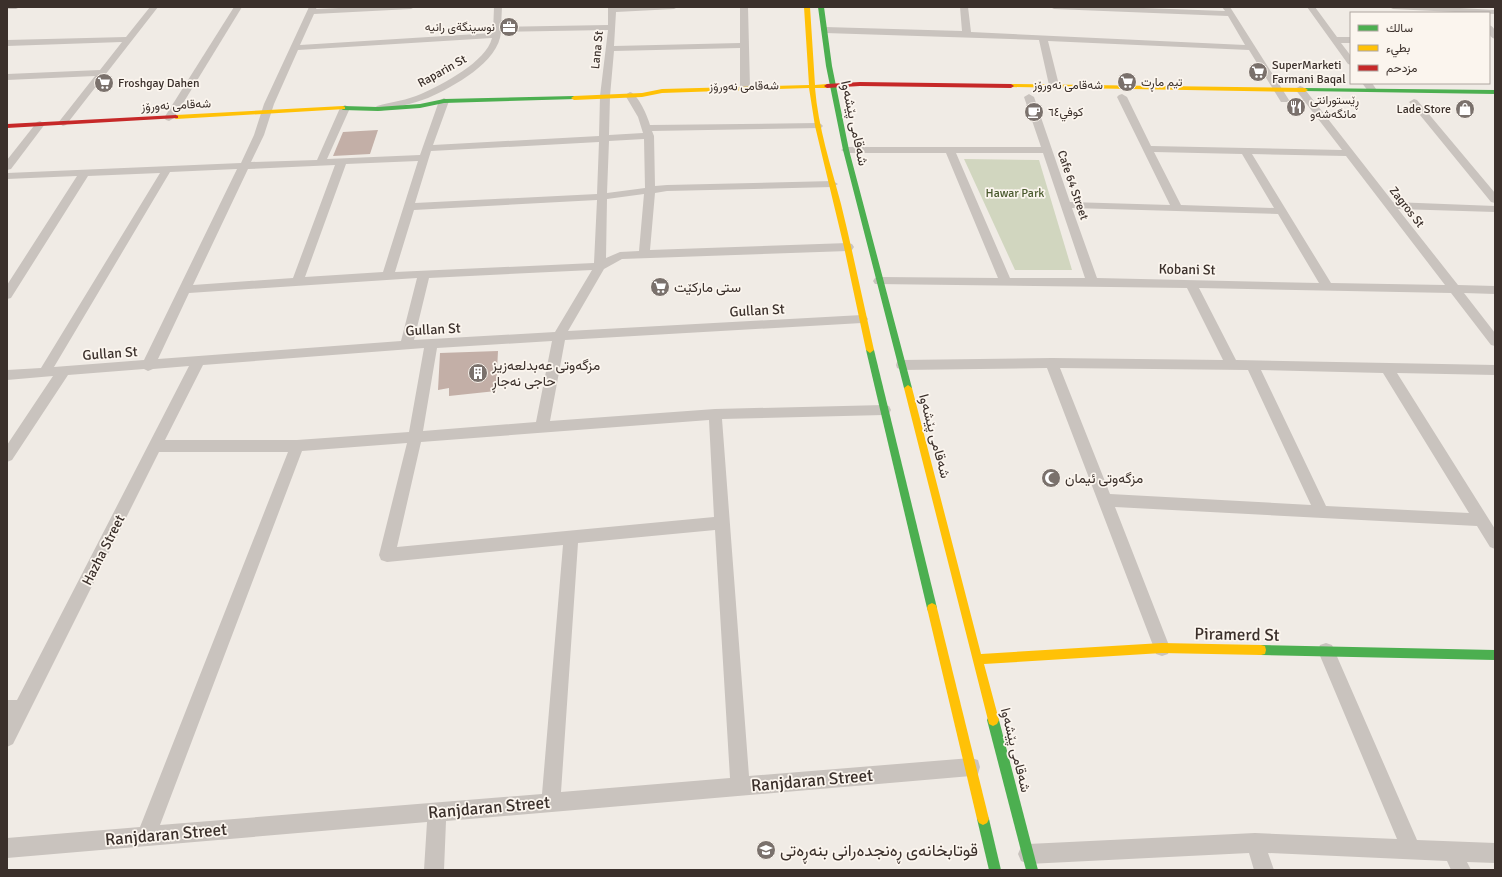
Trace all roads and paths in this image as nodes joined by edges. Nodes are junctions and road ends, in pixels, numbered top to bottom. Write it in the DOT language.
graph roads {
  1 [pos="7,7"];
  2 [pos="16,7"];
  3 [pos="154,7"];
  4 [pos="238,7"];
  5 [pos="411,7"];
  6 [pos="498,7"];
  7 [pos="674,7"];
  8 [pos="744,7"];
  9 [pos="807,7"];
  10 [pos="821,7"];
  11 [pos="964,7"];
  12 [pos="1054,7"];
  13 [pos="1311,7"];
  14 [pos="1393,7"];
  15 [pos="1436,8"];
  16 [pos="612,9"];
  17 [pos="312,10"];
  18 [pos="1228,10"];
  19 [pos="1476,12"];
  20 [pos="1495,12"];
  21 [pos="612,27"];
  22 [pos="825,30"];
  23 [pos="498,32"];
  24 [pos="967,34"];
  25 [pos="1043,38"];
  26 [pos="129,39"];
  27 [pos="1334,40"];
  28 [pos="1350,40"];
  29 [pos="7,43"];
  30 [pos="744,45"];
  31 [pos="294,48"];
  32 [pos="1251,48"];
  33 [pos="610,49"];
  34 [pos="1350,61"];
  35 [pos="103,72"];
  36 [pos="7,77"];
  37 [pos="833,85"];
  38 [pos="1054,85"];
  39 [pos="1369,86"];
  40 [pos="812,87"];
  41 [pos="745,88"];
  42 [pos="1277,89"];
  43 [pos="1300,89"];
  44 [pos="1495,92"];
  45 [pos="630,95"];
  46 [pos="642,95"];
  47 [pos="424,96"];
  48 [pos="605,96"];
  49 [pos="824,96"];
  50 [pos="1029,97"];
  51 [pos="1122,97"];
  52 [pos="749,98"];
  53 [pos="1280,99"];
  54 [pos="1308,100"];
  55 [pos="1323,100"];
  56 [pos="444,101"];
  57 [pos="1410,102"];
  58 [pos="1429,102"];
  59 [pos="346,108"];
  60 [pos="378,109"];
  61 [pos="266,113"];
  62 [pos="169,118"];
  63 [pos="63,123"];
  64 [pos="40,124"];
  65 [pos="7,126"];
  66 [pos="818,126"];
  67 [pos="648,132"];
  68 [pos="603,140"];
  69 [pos="1147,149"];
  70 [pos="846,150"];
  71 [pos="950,150"];
  72 [pos="1047,150"];
  73 [pos="1246,152"];
  74 [pos="426,153"];
  75 [pos="1349,153"];
  76 [pos="342,161"];
  77 [pos="321,162"];
  78 [pos="243,166"];
  79 [pos="7,167"];
  80 [pos="167,169"];
  81 [pos="84,173"];
  82 [pos="7,176"];
  83 [pos="833,184"];
  84 [pos="650,190"];
  85 [pos="602,197"];
  86 [pos="1495,200"];
  87 [pos="1066,205"];
  88 [pos="1389,205"];
  89 [pos="410,207"];
  90 [pos="1177,208"];
  91 [pos="1495,209"];
  92 [pos="1281,211"];
  93 [pos="848,247"];
  94 [pos="644,254"];
  95 [pos="600,266"];
  96 [pos="424,275"];
  97 [pos="388,276"];
  98 [pos="879,281"];
  99 [pos="1005,281"];
  100 [pos="297,282"];
  101 [pos="1092,282"];
  102 [pos="1191,284"];
  103 [pos="1328,287"];
  104 [pos="185,289"];
  105 [pos="1456,290"];
  106 [pos="1495,290"];
  107 [pos="7,295"];
  108 [pos="862,319"];
  109 [pos="559,336"];
  110 [pos="1495,342"];
  111 [pos="431,344"];
  112 [pos="406,345"];
  113 [pos="198,361"];
  114 [pos="1052,363"];
  115 [pos="902,365"];
  116 [pos="1232,365"];
  117 [pos="148,366"];
  118 [pos="1252,366"];
  119 [pos="1388,369"];
  120 [pos="1495,370"];
  121 [pos="63,372"];
  122 [pos="44,373"];
  123 [pos="7,375"];
  124 [pos="884,410"];
  125 [pos="715,414"];
  126 [pos="542,427"];
  127 [pos="415,437"];
  128 [pos="155,446"];
  129 [pos="297,446"];
  130 [pos="7,456"];
  131 [pos="1105,500"];
  132 [pos="1322,512"];
  133 [pos="1481,520"];
  134 [pos="722,523"];
  135 [pos="571,537"];
  136 [pos="1495,542"];
  137 [pos="1162,648"];
  138 [pos="1326,651"];
  139 [pos="1495,655"];
  140 [pos="978,659"];
  141 [pos="15,708"];
  142 [pos="7,738"];
  143 [pos="971,767"];
  144 [pos="740,786"];
  145 [pos="551,802"];
  146 [pos="437,811"];
  147 [pos="146,836"];
  148 [pos="1255,843"];
  149 [pos="7,848"];
  150 [pos="1411,850"];
  151 [pos="1453,851"];
  152 [pos="1495,853"];
  153 [pos="1030,862"];
  154 [pos="434,870"];
  155 [pos="995,870"];
  156 [pos="1264,870"];
  157 [pos="1461,870"];
  1 -- 2 [label="street"];
  3 -- 26 [label="street"];
  4 -- 62 [label="street"];
  5 -- 17 [label="street"];
  6 -- 23 [label="street, Raparin St"];
  7 -- 16 [label="street"];
  8 -- 30 [label="street"];
  9 -- 40 [label="main road, شەقامی پێشەوا"];
  10 -- 22 [label="main road, شەقامی پێشەوا"];
  11 -- 24 [label="street"];
  12 -- 18 [label="street"];
  13 -- 27 [label="street"];
  14 -- 15 [label="street"];
  15 -- 19 [label="street"];
  16 -- 21 [label="street, Lana St"];
  17 -- 31 [label="street"];
  18 -- 32 [label="street"];
  19 -- 20 [label="street"];
  21 -- 23 [label="street"];
  21 -- 33 [label="street, Lana St"];
  22 -- 24 [label="street"];
  22 -- 37 [label="main road, شەقامی پێشەوا"];
  23 -- 31 [label="street"];
  23 -- 47 [label="street, Raparin St"];
  24 -- 25 [label="street"];
  25 -- 32 [label="street"];
  25 -- 38 [label="street"];
  26 -- 29 [label="street"];
  26 -- 35 [label="street"];
  27 -- 28 [label="street"];
  27 -- 34 [label="street"];
  30 -- 33 [label="street"];
  30 -- 41 [label="street"];
  31 -- 61 [label="street"];
  32 -- 42 [label="street"];
  33 -- 48 [label="street, Lana St"];
  35 -- 36 [label="street"];
  35 -- 63 [label="street"];
  37 -- 38 [label="main road, شەقامی نەورۆز"];
  37 -- 40 [label="main road, شەقامی نەورۆز"];
  37 -- 49 [label="main road, شەقامی پێشەوا"];
  38 -- 42 [label="main road, شەقامی نەورۆز"];
  39 -- 43 [label="main road, شەقامی نەورۆز"];
  39 -- 44 [label="main road, شەقامی نەورۆز"];
  40 -- 41 [label="main road, شەقامی نەورۆز"];
  40 -- 49 [label="main road, شەقامی پێشەوا"];
  41 -- 46 [label="main road, شەقامی نەورۆز"];
  42 -- 43 [label="main road, شەقامی نەورۆز"];
  42 -- 53 [label="street"];
  43 -- 54 [label="street, Zagros St"];
  45 -- 46 [label="main road, شەقامی نەورۆز"];
  45 -- 48 [label="main road, شەقامی نەورۆز"];
  45 -- 67 [label="street"];
  46 -- 52 [label="main road, شەقامی نەورۆز"];
  47 -- 56 [label="main road, شەقامی نەورۆز"];
  47 -- 59 [label="main road, شەقامی نەورۆز"];
  47 -- 60 [label="street, Raparin St"];
  48 -- 56 [label="main road, شەقامی نەورۆز"];
  48 -- 68 [label="street, Lana St"];
  49 -- 66 [label="main road, شەقامی پێشەوا"];
  49 -- 70 [label="main road, شەقامی پێشەوا"];
  50 -- 72 [label="street, Cafe 64 Street"];
  51 -- 69 [label="street"];
  53 -- 54 [label="main road"];
  54 -- 55 [label="main road"];
  54 -- 75 [label="street, Zagros St"];
  56 -- 60 [label="main road, شەقامی نەورۆز"];
  56 -- 74 [label="street"];
  57 -- 58 [label="main road"];
  57 -- 86 [label="street"];
  59 -- 60 [label="main road, شەقامی نەورۆز"];
  59 -- 61 [label="main road, شەقامی نەورۆز"];
  59 -- 77 [label="street"];
  61 -- 62 [label="main road, شەقامی نەورۆز"];
  61 -- 78 [label="street"];
  62 -- 63 [label="main road, شەقامی نەورۆز"];
  63 -- 64 [label="main road, شەقامی نەورۆز"];
  64 -- 65 [label="main road, شەقامی نەورۆز"];
  64 -- 79 [label="street"];
  66 -- 67 [label="street"];
  66 -- 83 [label="main road, شەقامی پێشەوا"];
  67 -- 68 [label="street"];
  67 -- 84 [label="street"];
  68 -- 74 [label="street"];
  68 -- 85 [label="street, Lana St"];
  69 -- 73 [label="street"];
  69 -- 90 [label="street"];
  70 -- 71 [label="street"];
  70 -- 98 [label="main road, شەقامی پێشەوا"];
  71 -- 72 [label="street"];
  71 -- 99 [label="street"];
  72 -- 87 [label="street, Cafe 64 Street"];
  73 -- 75 [label="street"];
  73 -- 92 [label="street"];
  74 -- 76 [label="street"];
  74 -- 89 [label="street"];
  75 -- 88 [label="street, Zagros St"];
  76 -- 77 [label="street"];
  76 -- 100 [label="street"];
  77 -- 78 [label="street"];
  78 -- 80 [label="street"];
  78 -- 104 [label="street"];
  80 -- 81 [label="street"];
  80 -- 122 [label="street"];
  81 -- 82 [label="street"];
  81 -- 107 [label="street"];
  83 -- 84 [label="street"];
  83 -- 93 [label="main road, شەقامی پێشەوا"];
  84 -- 85 [label="street"];
  84 -- 94 [label="street"];
  85 -- 89 [label="street"];
  85 -- 95 [label="street, Lana St"];
  87 -- 90 [label="street"];
  87 -- 101 [label="street, Cafe 64 Street"];
  88 -- 91 [label="street"];
  88 -- 105 [label="street, Zagros St"];
  89 -- 97 [label="street"];
  90 -- 92 [label="street"];
  92 -- 103 [label="street"];
  93 -- 94 [label="street"];
  93 -- 108 [label="main road, شەقامی پێشەوا"];
  94 -- 95 [label="street"];
  95 -- 96 [label="street"];
  95 -- 109 [label="street"];
  96 -- 97 [label="street"];
  96 -- 112 [label="street"];
  97 -- 100 [label="street"];
  98 -- 99 [label="street, Kobani St"];
  98 -- 115 [label="main road, شەقامی پێشەوا"];
  99 -- 101 [label="street, Kobani St"];
  100 -- 104 [label="street"];
  101 -- 102 [label="street, Kobani St"];
  102 -- 103 [label="street, Kobani St"];
  102 -- 116 [label="street"];
  103 -- 105 [label="street, Kobani St"];
  104 -- 117 [label="street"];
  105 -- 106 [label="street, Kobani St"];
  105 -- 110 [label="street, Zagros St"];
  108 -- 109 [label="street, Gullan St"];
  108 -- 124 [label="main road, شەقامی پێشەوا"];
  109 -- 111 [label="street, Gullan St"];
  109 -- 126 [label="street"];
  111 -- 112 [label="street, Gullan St"];
  111 -- 127 [label="street"];
  112 -- 113 [label="street, Gullan St"];
  113 -- 117 [label="street, Gullan St"];
  113 -- 128 [label="street, Hazha Street"];
  114 -- 115 [label="street"];
  114 -- 116 [label="street"];
  114 -- 131 [label="street"];
  115 -- 140 [label="main road, شەقامی پێشەوا"];
  116 -- 118 [label="street"];
  117 -- 121 [label="street, Gullan St"];
  118 -- 119 [label="street"];
  118 -- 132 [label="street"];
  119 -- 120 [label="street"];
  119 -- 133 [label="street"];
  121 -- 122 [label="street, Gullan St"];
  121 -- 130 [label="street"];
  122 -- 123 [label="street, Gullan St"];
  124 -- 125 [label="street"];
  124 -- 143 [label="main road, شەقامی پێشەوا"];
  125 -- 126 [label="street"];
  125 -- 134 [label="street"];
  126 -- 127 [label="street"];
  127 -- 129 [label="street"];
  127 -- 135 [label="street"];
  128 -- 129 [label="street"];
  128 -- 141 [label="street, Hazha Street"];
  129 -- 147 [label="street"];
  131 -- 132 [label="street"];
  131 -- 137 [label="street"];
  132 -- 133 [label="street"];
  133 -- 136 [label="street"];
  134 -- 135 [label="street"];
  134 -- 144 [label="street"];
  135 -- 145 [label="street"];
  137 -- 138 [label="main road, Piramerd St"];
  137 -- 140 [label="main road, Piramerd St"];
  138 -- 139 [label="main road, Piramerd St"];
  138 -- 150 [label="street"];
  140 -- 153 [label="main road, شەقامی پێشەوا"];
  141 -- 142 [label="street, Hazha Street"];
  143 -- 144 [label="street, Ranjdaran Street"];
  143 -- 155 [label="main road, شەقامی پێشەوا"];
  144 -- 145 [label="street, Ranjdaran Street"];
  145 -- 146 [label="street, Ranjdaran Street"];
  146 -- 147 [label="street, Ranjdaran Street"];
  146 -- 154 [label="street"];
  147 -- 149 [label="street, Ranjdaran Street"];
  148 -- 150 [label="street"];
  148 -- 153 [label="street"];
  148 -- 156 [label="street"];
  150 -- 151 [label="street"];
  151 -- 152 [label="street"];
  151 -- 157 [label="street"];
}
